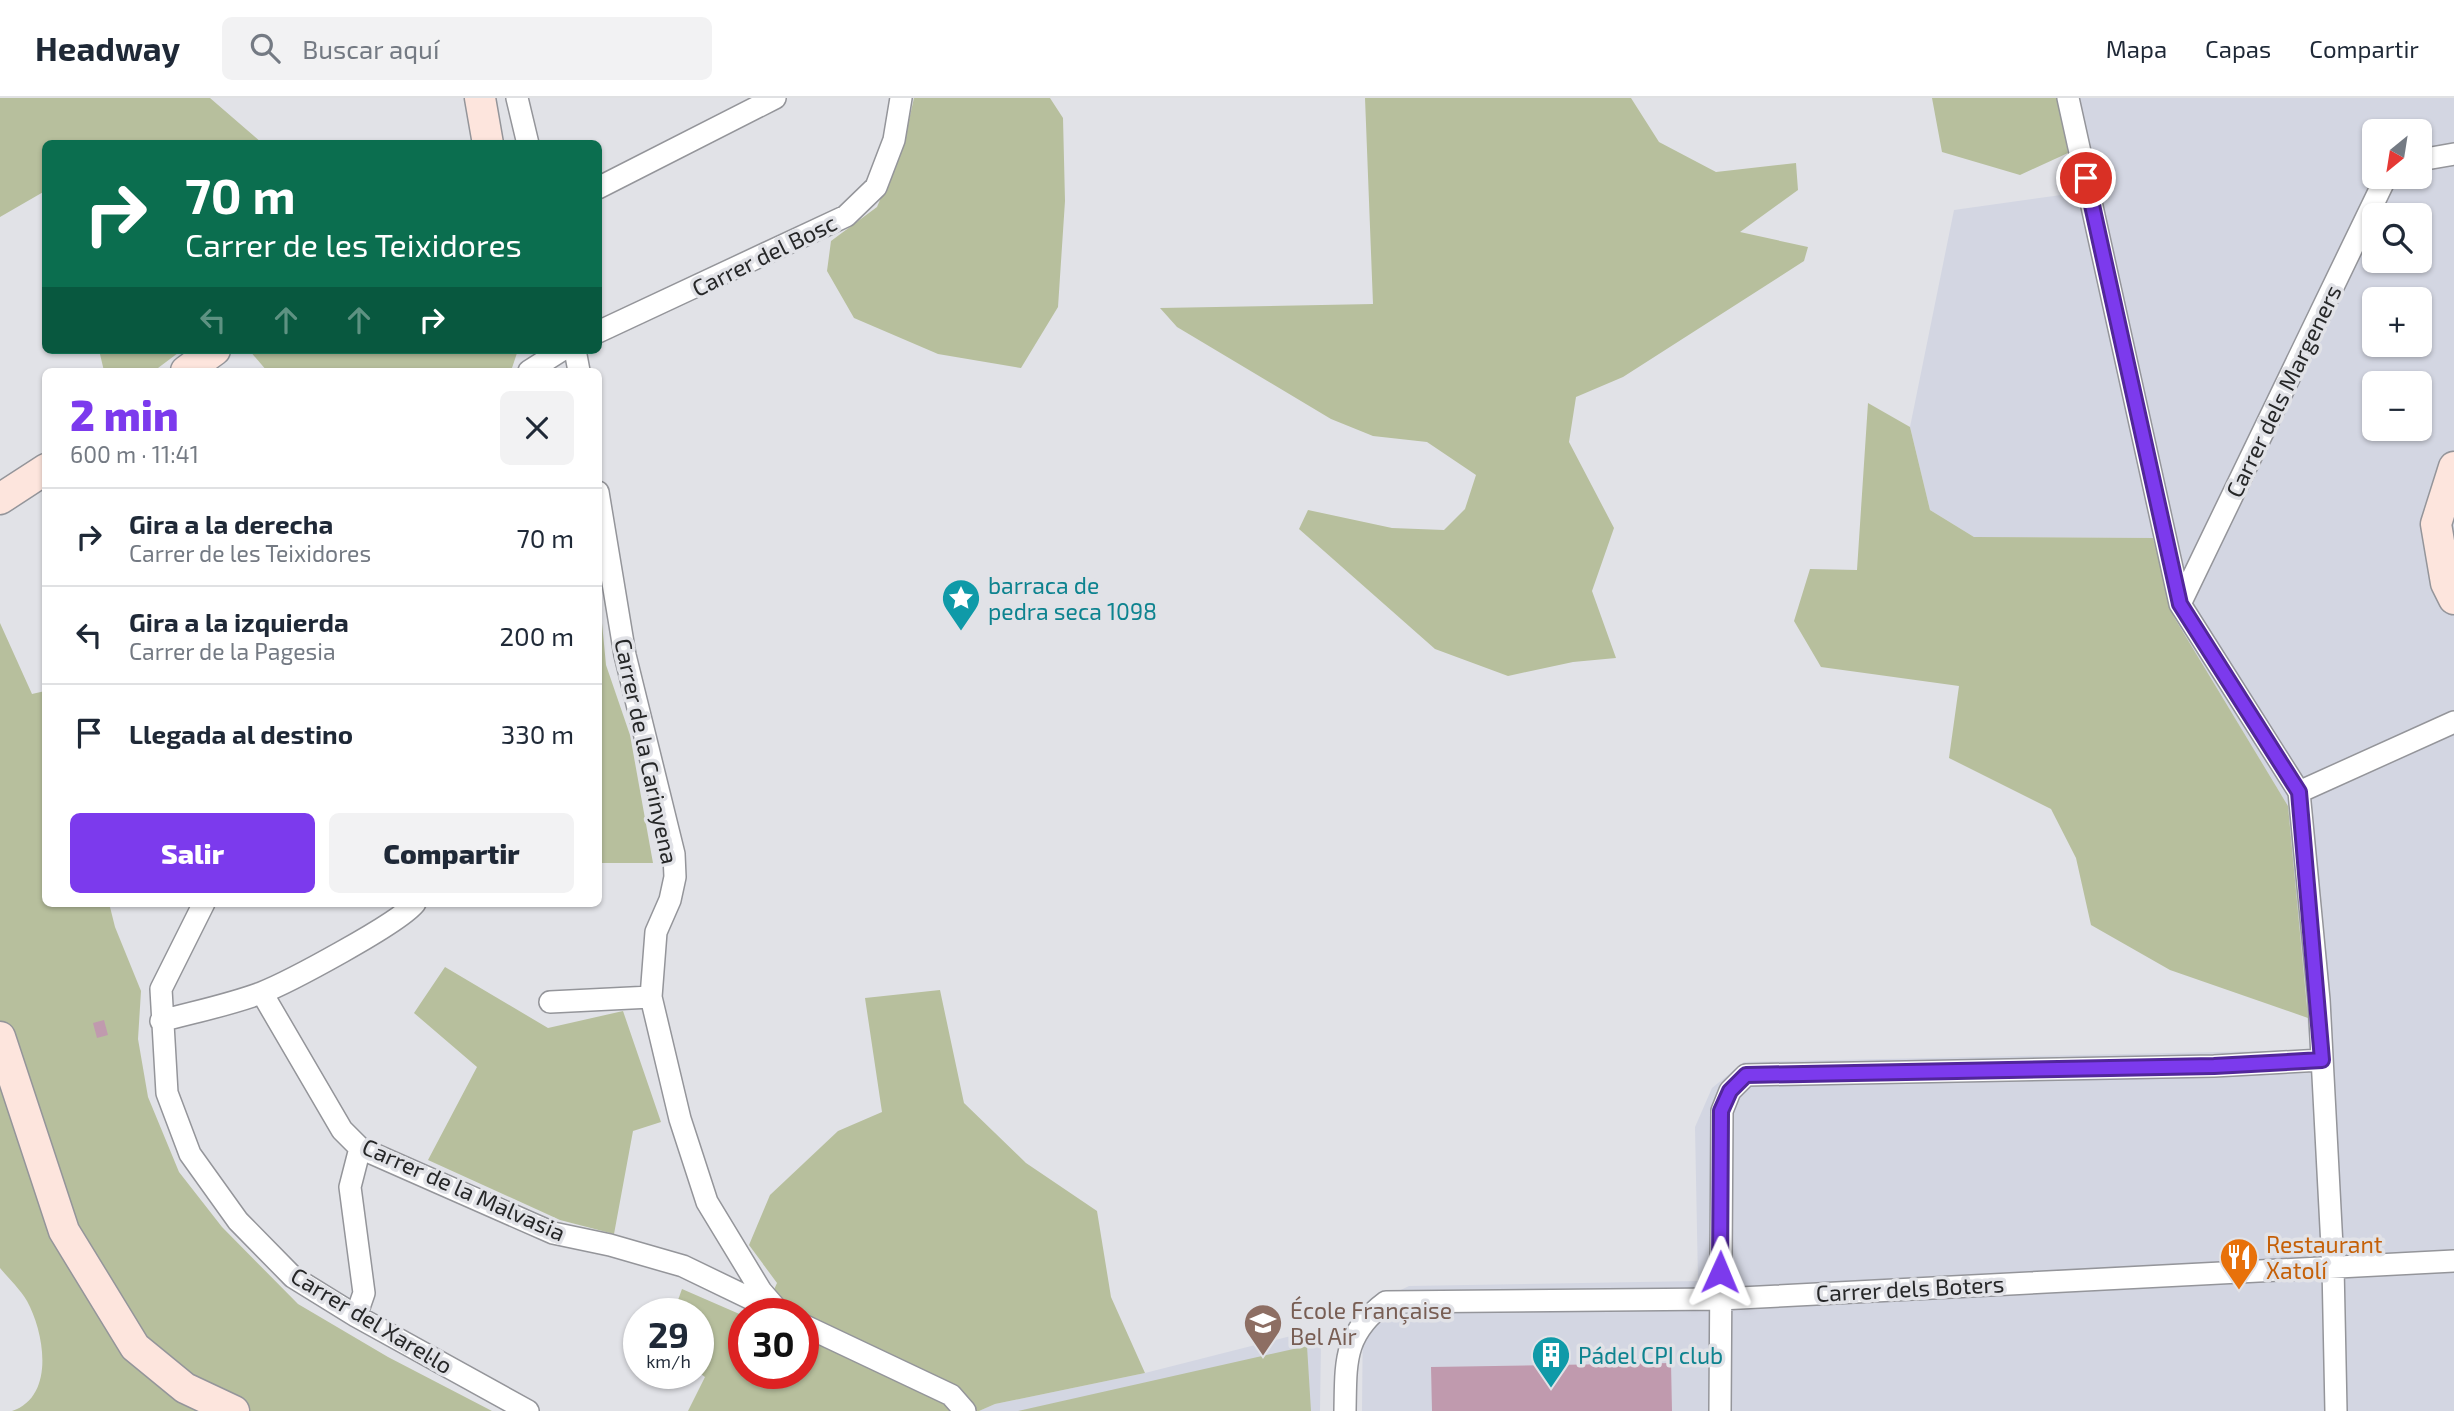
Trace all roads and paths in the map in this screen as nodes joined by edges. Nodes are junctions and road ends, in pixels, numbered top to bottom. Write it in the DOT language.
graph roads {
  1 [pos="480,98"];
  2 [pos="517,98"];
  3 [pos="775,98"];
  4 [pos="901,98"];
  5 [pos="2068,98"];
  6 [pos="487,140"];
  7 [pos="527,140"];
  8 [pos="2454,154"];
  9 [pos="2432,158"];
  10 [pos="602,186"];
  11 [pos="2380,189"];
  12 [pos="602,330"];
  13 [pos="209,354"];
  14 [pos="556,354"];
  15 [pos="190,368"];
  16 [pos="534,368"];
  17 [pos="2454,467"];
  18 [pos="42,472"];
  19 [pos="0,499"];
  20 [pos="602,516"];
  21 [pos="2454,599"];
  22 [pos="2180,604"];
  23 [pos="2454,722"];
  24 [pos="2299,792"];
  25 [pos="202,907"];
  26 [pos="412,907"];
  27 [pos="262,993"];
  28 [pos="651,998"];
  29 [pos="550,1002"];
  30 [pos="161,1021"];
  31 [pos="0,1037"];
  32 [pos="2322,1060"];
  33 [pos="360,1148"];
  34 [pos="2454,1261"];
  35 [pos="2333,1266"];
  36 [pos="748,1298"];
  37 [pos="769,1298"];
  38 [pos="1720,1298"];
  39 [pos="356,1316"];
  40 [pos="819,1333"];
  41 [pos="234,1411"];
  42 [pos="528,1411"];
  43 [pos="965,1411"];
  44 [pos="1345,1411"];
  45 [pos="1720,1411"];
  46 [pos="2336,1411"];
  1 -- 6 [label="street"];
  2 -- 7 [label="street"];
  3 -- 10 [label="street"];
  4 -- 12 [label="street, Carrer del Bosc"];
  5 -- 22 [label="street"];
  8 -- 9 [label="street"];
  11 -- 22 [label="street, Carrer dels Margeners"];
  13 -- 15 [label="street"];
  14 -- 16 [label="street"];
  17 -- 21 [label="street"];
  18 -- 19 [label="street"];
  20 -- 28 [label="street, Carrer de la Carinyena"];
  22 -- 24 [label="street"];
  23 -- 24 [label="street"];
  24 -- 32 [label="street"];
  25 -- 30 [label="street, Carrer del Xarel·lo"];
  26 -- 27 [label="street"];
  27 -- 30 [label="street"];
  27 -- 33 [label="street, Carrer de la Malvasia"];
  28 -- 29 [label="street"];
  28 -- 37 [label="street, Carrer de la Carinyena"];
  30 -- 39 [label="street, Carrer del Xarel·lo"];
  31 -- 41 [label="street"];
  32 -- 35 [label="street"];
  32 -- 38 [label="street"];
  33 -- 36 [label="street, Carrer de la Malvasia"];
  33 -- 39 [label="street"];
  34 -- 35 [label="street, Carrer dels Boters"];
  35 -- 38 [label="street, Carrer dels Boters"];
  35 -- 46 [label="street"];
  38 -- 44 [label="street, Carrer dels Boters"];
  38 -- 45 [label="street"];
  39 -- 42 [label="street, Carrer del Xarel·lo"];
  40 -- 43 [label="street"];
}
